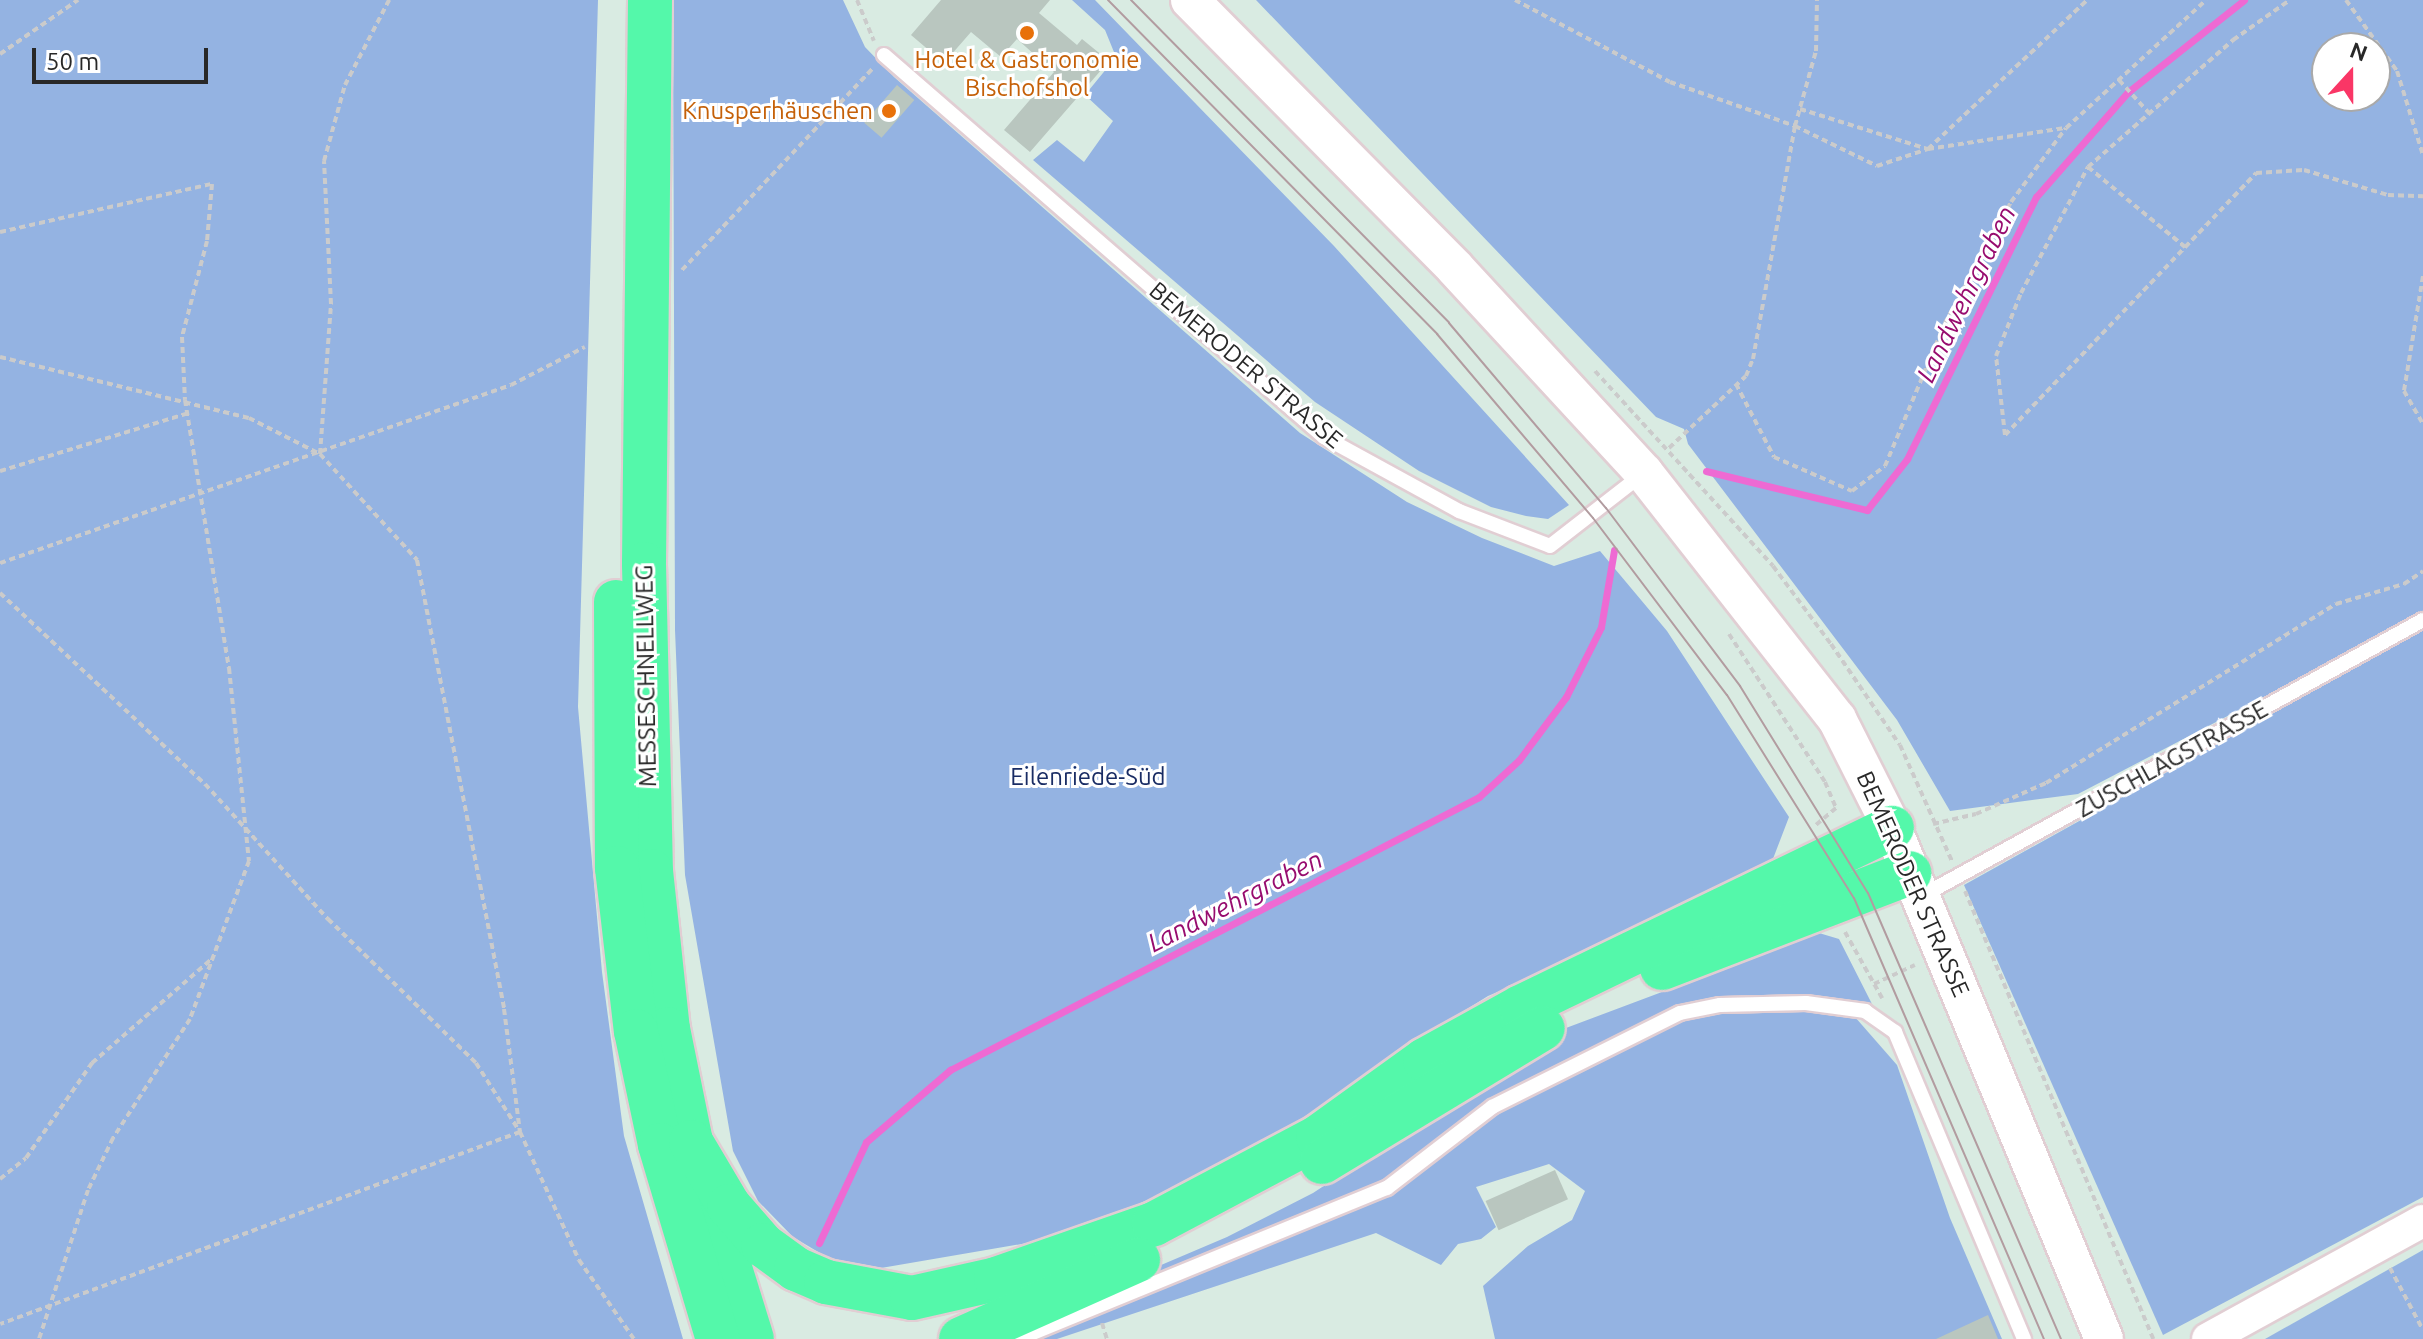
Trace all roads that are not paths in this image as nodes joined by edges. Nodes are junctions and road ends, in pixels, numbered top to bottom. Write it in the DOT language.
graph roads {
  1 [pos="623,0"];
  2 [pos="650,0"];
  3 [pos="1190,0"];
  4 [pos="884,55"];
  5 [pos="1644,473"];
  6 [pos="2423,620"];
  7 [pos="1912,826"];
  8 [pos="1915,885"];
  9 [pos="691,1142"];
  10 [pos="2423,1221"];
  11 [pos="718,1339"];
  12 [pos="752,1339"];
  13 [pos="961,1339"];
  14 [pos="1018,1339"];
  15 [pos="2024,1339"];
  16 [pos="2104,1339"];
  17 [pos="2208,1339"];
  1 -- 11 [label="highway, MESSESCHNELLWEG"];
  2 -- 9 [label="highway, MESSESCHNELLWEG"];
  3 -- 5 [label="main road, BEMERODER STRASSE"];
  4 -- 5 [label="lane, BEMERODER STRASSE"];
  5 -- 7 [label="main road, BEMERODER STRASSE"];
  6 -- 8 [label="lane, ZUSCHLAGSTRASSE"];
  7 -- 8 [label="main road, BEMERODER STRASSE"];
  7 -- 9 [label="highway"];
  8 -- 13 [label="highway"];
  8 -- 16 [label="main road, BEMERODER STRASSE"];
  9 -- 12 [label="highway, MESSESCHNELLWEG"];
  10 -- 17 [label="street"];
  14 -- 15 [label="lane"];
}
